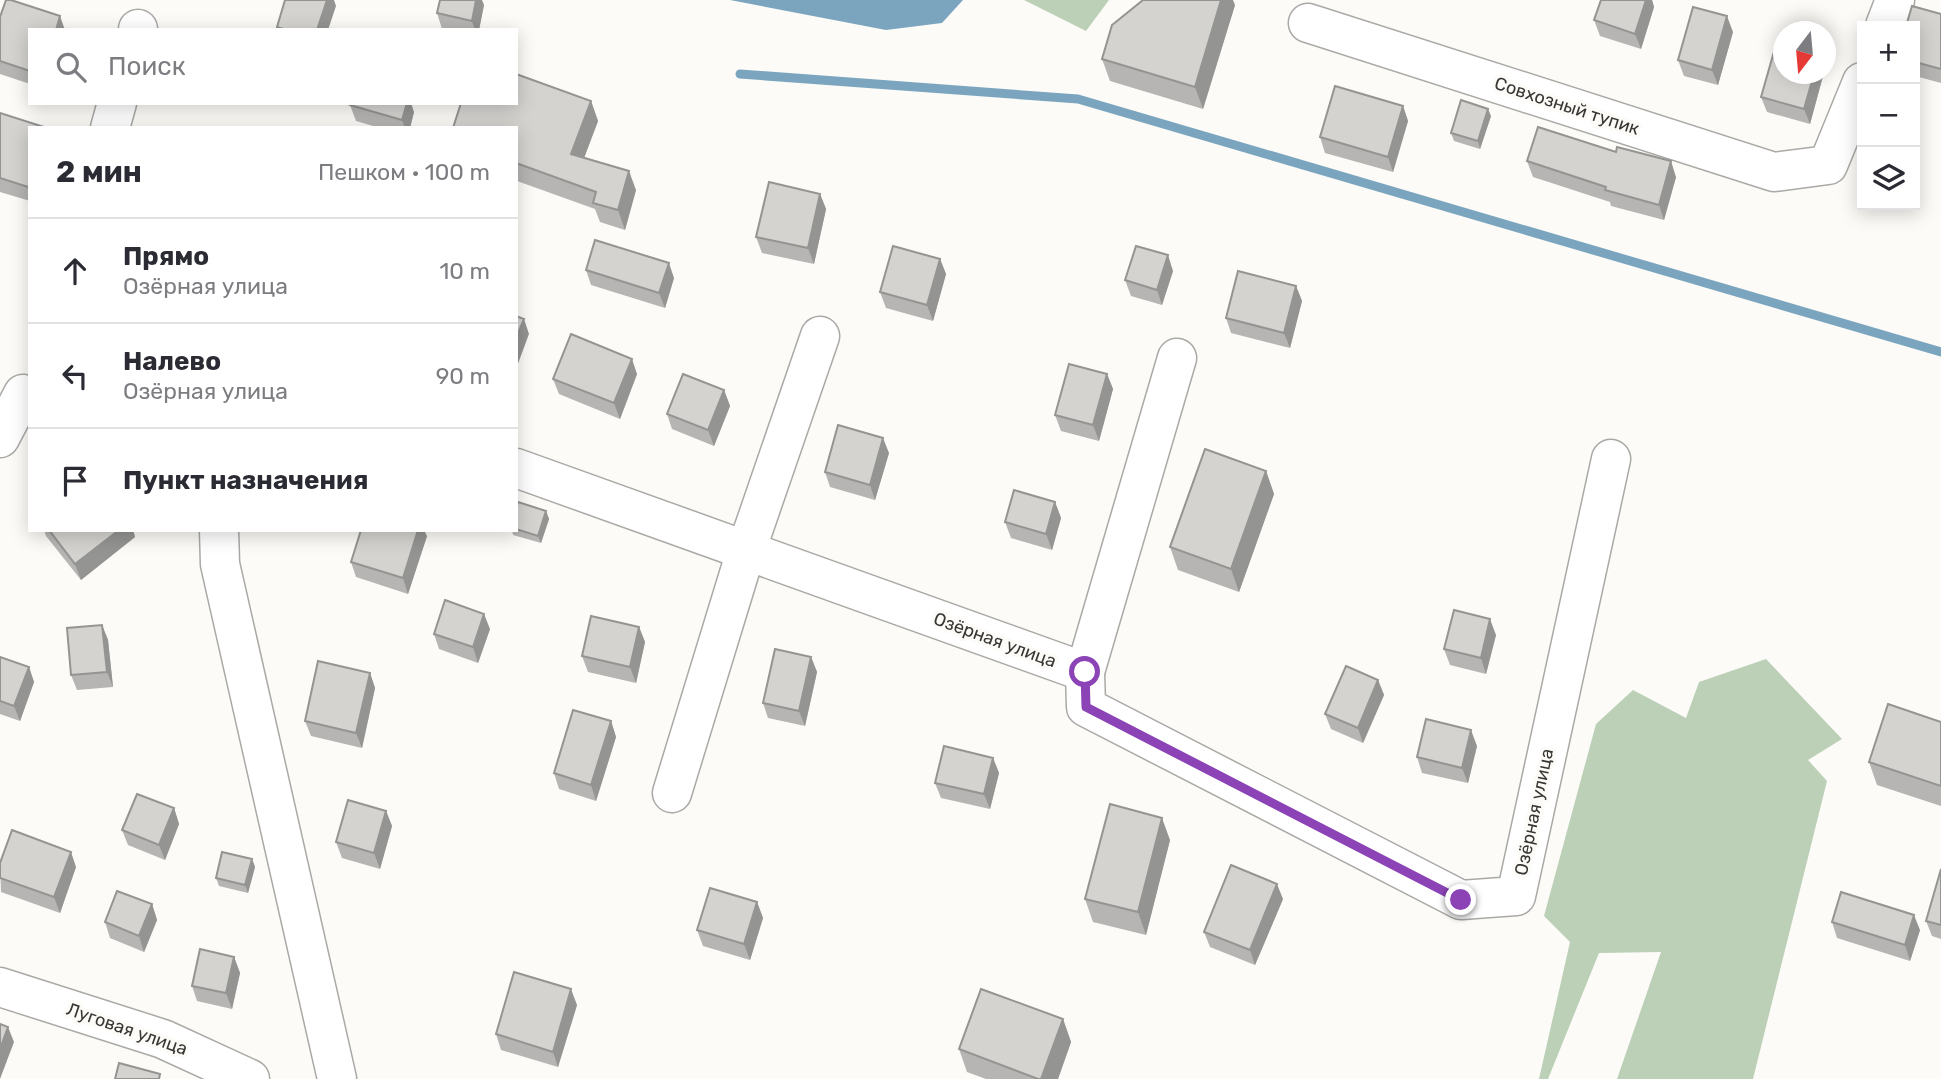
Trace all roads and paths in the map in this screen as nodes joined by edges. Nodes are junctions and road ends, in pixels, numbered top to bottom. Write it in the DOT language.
graph roads {
  1 [pos="1895,0"];
  2 [pos="1887,21"];
  3 [pos="1308,23"];
  4 [pos="1861,84"];
  5 [pos="116,105"];
  6 [pos="111,126"];
  7 [pos="820,336"];
  8 [pos="1177,358"];
  9 [pos="18,387"];
  10 [pos="0,438"];
  11 [pos="1611,459"];
  12 [pos="518,469"];
  13 [pos="219,532"];
  14 [pos="746,551"];
  15 [pos="1085,672"];
  16 [pos="672,793"];
  17 [pos="0,987"];
  18 [pos="250,1079"];
  19 [pos="337,1079"];
  1 -- 2 [label="street"];
  3 -- 4 [label="street, Совхозный тупик"];
  5 -- 6 [label="street"];
  7 -- 14 [label="street"];
  8 -- 15 [label="street"];
  9 -- 10 [label="street"];
  11 -- 15 [label="street, Озёрная улица"];
  12 -- 14 [label="street, Озёрная улица"];
  13 -- 19 [label="street"];
  14 -- 15 [label="street, Озёрная улица"];
  14 -- 16 [label="street"];
  17 -- 18 [label="street, Луговая улица"];
}
